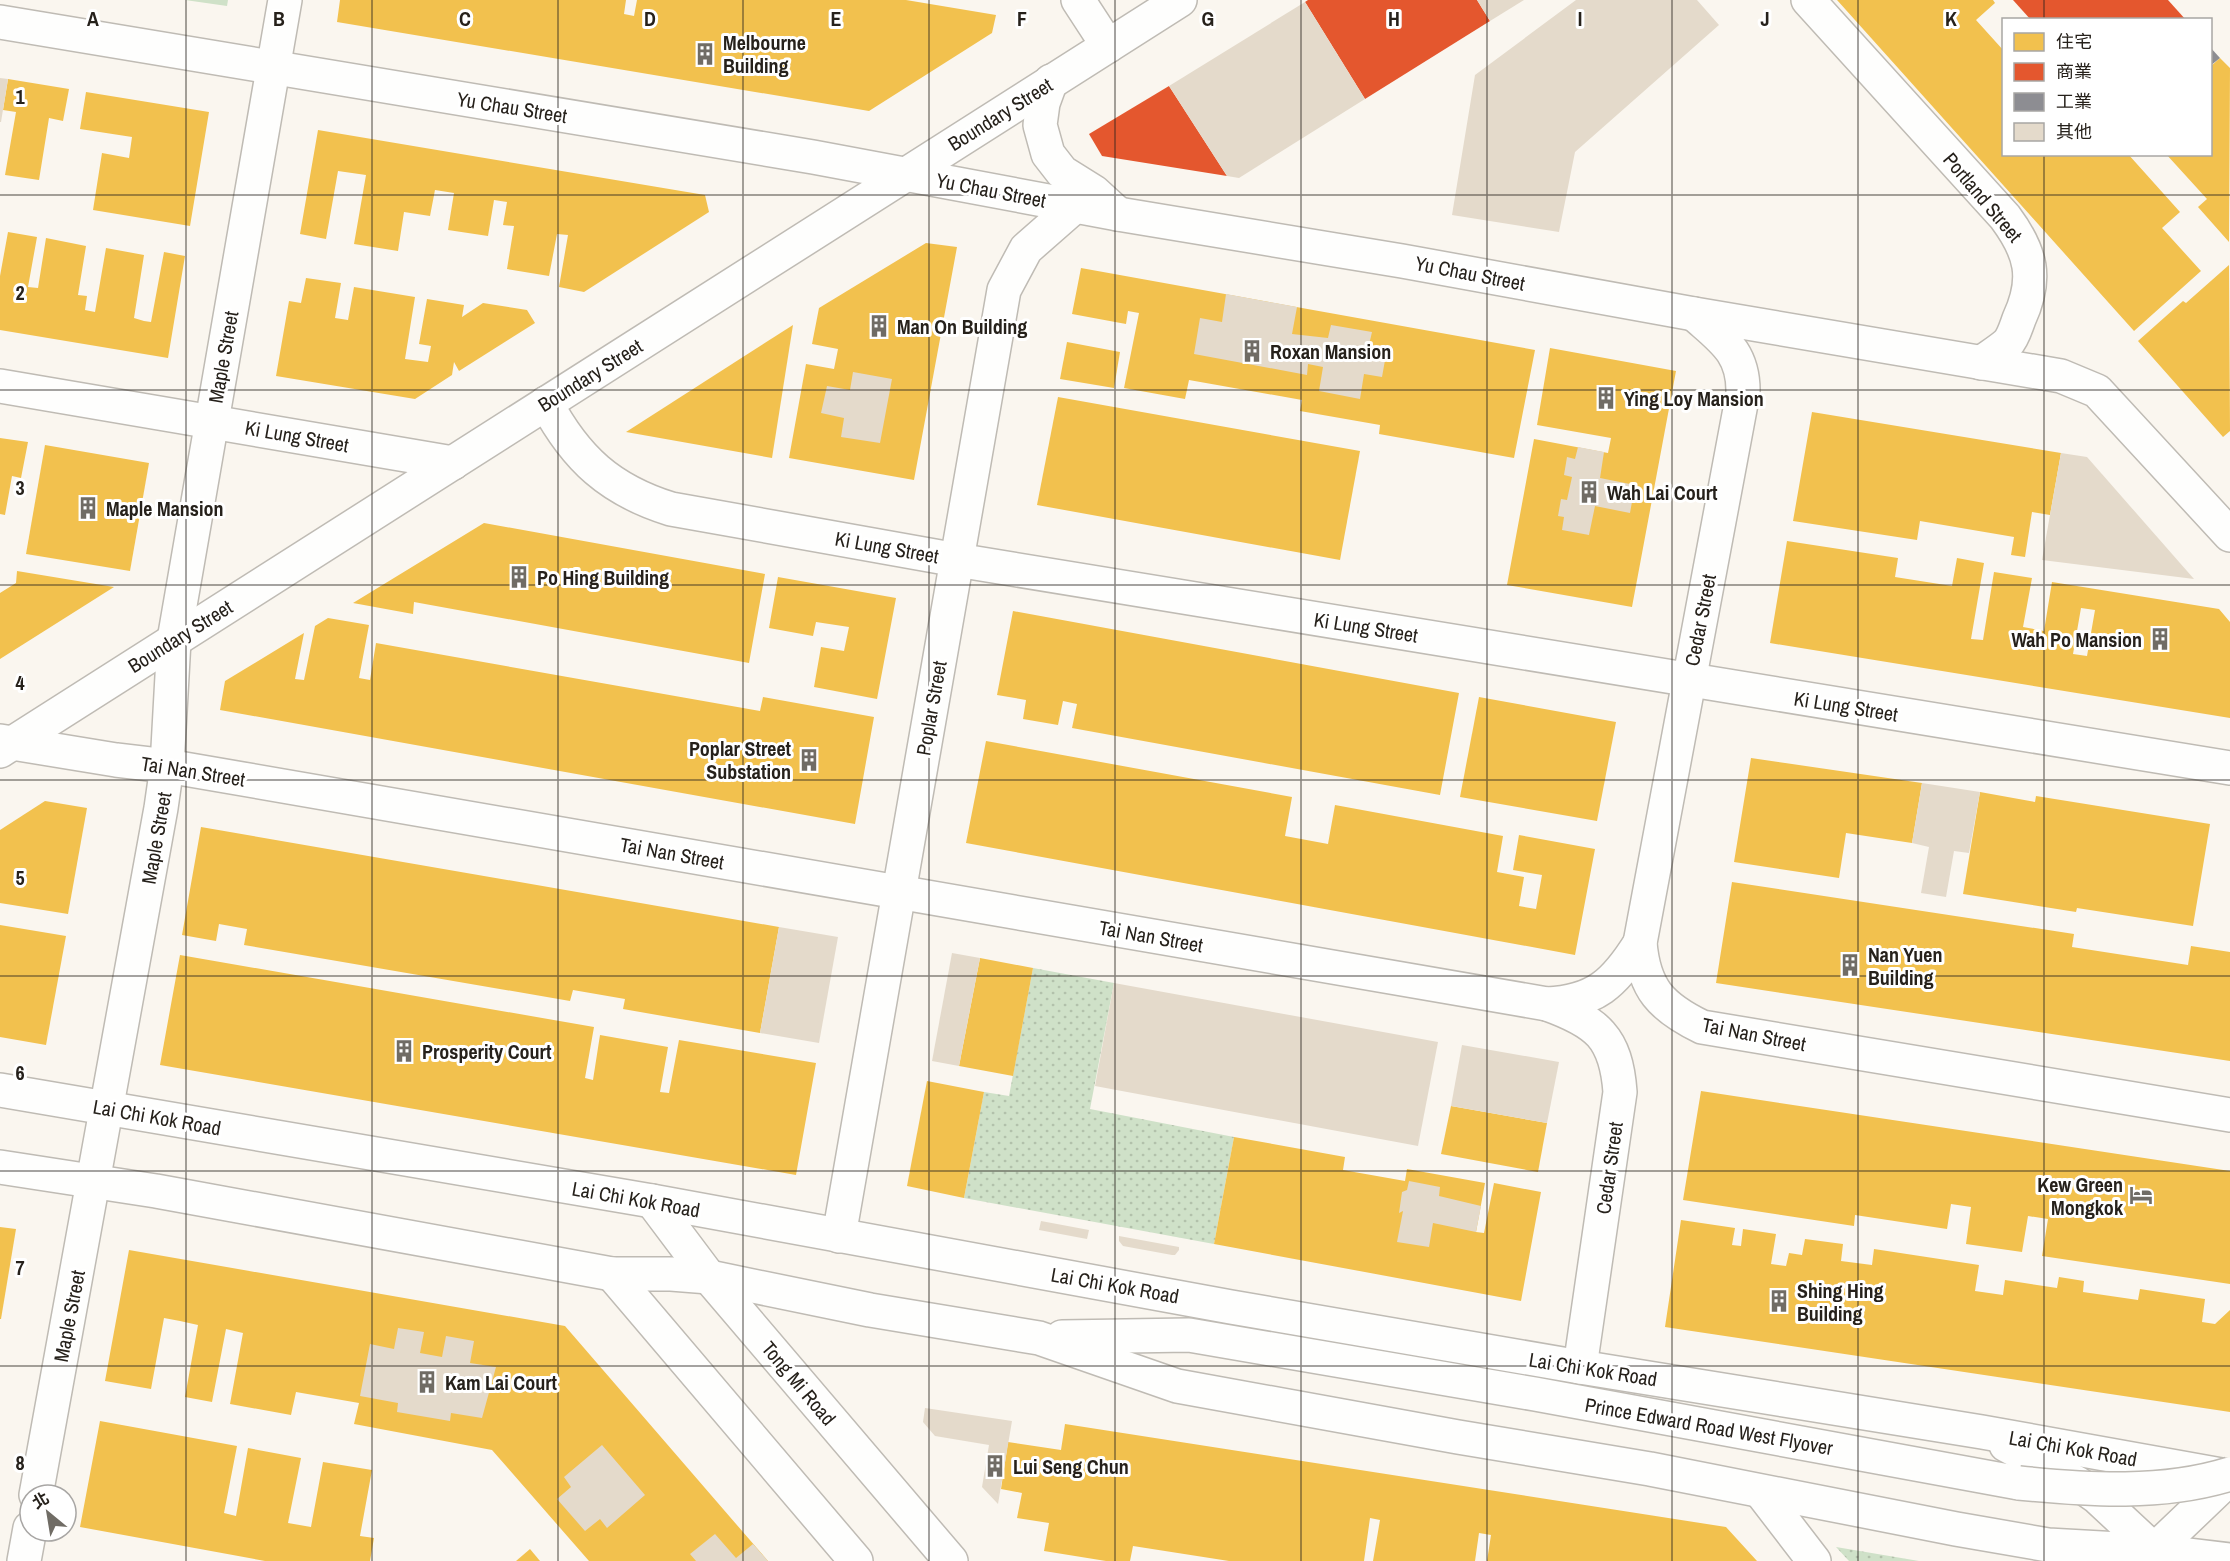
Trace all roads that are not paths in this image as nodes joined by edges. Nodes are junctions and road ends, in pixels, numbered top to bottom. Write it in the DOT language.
graph roads {
  1 [pos="285,0"];
  2 [pos="1078,0"];
  3 [pos="1180,0"];
  4 [pos="1808,0"];
  5 [pos="0,22"];
  6 [pos="1108,46"];
  7 [pos="273,67"];
  8 [pos="1051,81"];
  9 [pos="905,174"];
  10 [pos="1075,206"];
  11 [pos="1118,214"];
  12 [pos="1694,314"];
  13 [pos="1981,363"];
  14 [pos="0,386"];
  15 [pos="546,403"];
  16 [pos="212,422"];
  17 [pos="453,463"];
  18 [pos="2226,523"];
  19 [pos="957,560"];
  20 [pos="174,640"];
  21 [pos="1689,681"];
  22 [pos="4,745"];
  23 [pos="167,766"];
  24 [pos="2230,768"];
  25 [pos="898,892"];
  26 [pos="1640,943"];
  27 [pos="1547,1004"];
  28 [pos="0,1090"];
  29 [pos="108,1109"];
  30 [pos="2230,1115"];
  31 [pos="0,1167"];
  32 [pos="94,1183"];
  33 [pos="652,1201"];
  34 [pos="838,1236"];
  35 [pos="612,1274"];
  36 [pos="709,1277"];
  37 [pos="1189,1335"];
  38 [pos="1039,1338"];
  39 [pos="1580,1367"];
  40 [pos="1982,1432"];
  41 [pos="2230,1476"];
  42 [pos="38,1483"];
  43 [pos="1761,1492"];
  44 [pos="27,1543"];
  45 [pos="2155,1558"];
  46 [pos="2230,1560"];
  47 [pos="24,1561"];
  48 [pos="856,1561"];
  49 [pos="951,1561"];
  50 [pos="1814,1561"];
  1 -- 7 [label="street, Maple Street"];
  2 -- 6 [label="street"];
  3 -- 6 [label="street, Boundary Street"];
  4 -- 13 [label="street, Portland Street"];
  5 -- 7 [label="street, Yu Chau Street"];
  6 -- 8 [label="street, Boundary Street"];
  7 -- 9 [label="street, Yu Chau Street"];
  7 -- 16 [label="street, Maple Street"];
  8 -- 9 [label="street, Boundary Street"];
  8 -- 11 [label="street"];
  9 -- 10 [label="street, Yu Chau Street"];
  9 -- 15 [label="street, Boundary Street"];
  10 -- 11 [label="street, Yu Chau Street"];
  10 -- 19 [label="street, Poplar Street"];
  11 -- 12 [label="street, Yu Chau Street"];
  12 -- 13 [label="street, Yu Chau Street"];
  12 -- 21 [label="street, Cedar Street"];
  13 -- 18 [label="street"];
  14 -- 16 [label="street, Ki Lung Street"];
  15 -- 17 [label="street, Boundary Street"];
  15 -- 19 [label="street, Ki Lung Street"];
  16 -- 17 [label="street, Ki Lung Street"];
  16 -- 20 [label="street, Maple Street"];
  17 -- 20 [label="street, Boundary Street"];
  19 -- 21 [label="street, Ki Lung Street"];
  19 -- 25 [label="street, Poplar Street"];
  20 -- 22 [label="street, Boundary Street"];
  20 -- 23 [label="street, Maple Street"];
  21 -- 24 [label="street, Ki Lung Street"];
  21 -- 26 [label="street, Cedar Street"];
  22 -- 23 [label="street, Tai Nan Street"];
  23 -- 25 [label="street, Tai Nan Street"];
  23 -- 29 [label="street, Maple Street"];
  25 -- 27 [label="street, Tai Nan Street"];
  25 -- 34 [label="street, Poplar Street"];
  26 -- 27 [label="street, Tai Nan Street"];
  26 -- 30 [label="street, Tai Nan Street"];
  27 -- 39 [label="street, Cedar Street"];
  28 -- 29 [label="street, Lai Chi Kok Road"];
  29 -- 32 [label="street, Maple Street"];
  29 -- 33 [label="street, Lai Chi Kok Road"];
  31 -- 32 [label="street, Lai Chi Kok Road"];
  32 -- 35 [label="street, Lai Chi Kok Road"];
  32 -- 42 [label="street, Maple Street"];
  33 -- 34 [label="street, Lai Chi Kok Road"];
  33 -- 36 [label="street, Tong Mi Road"];
  34 -- 39 [label="street, Lai Chi Kok Road"];
  35 -- 36 [label="street, Lai Chi Kok Road"];
  35 -- 48 [label="street"];
  36 -- 38 [label="street, Lai Chi Kok Road"];
  36 -- 49 [label="street, Tong Mi Road"];
  37 -- 38 [label="street, Lai Chi Kok Road"];
  37 -- 41 [label="street, Prince Edward Road West Flyover, bridge"];
  38 -- 43 [label="street, Lai Chi Kok Road"];
  39 -- 40 [label="street, Lai Chi Kok Road"];
  40 -- 41 [label="street, Lai Chi Kok Road"];
  40 -- 45 [label="street"];
  41 -- 45 [label="street"];
  43 -- 45 [label="street, Lai Chi Kok Road"];
  43 -- 50 [label="street"];
  44 -- 47 [label="street"];
  45 -- 46 [label="street, Lai Chi Kok Road"];
}
